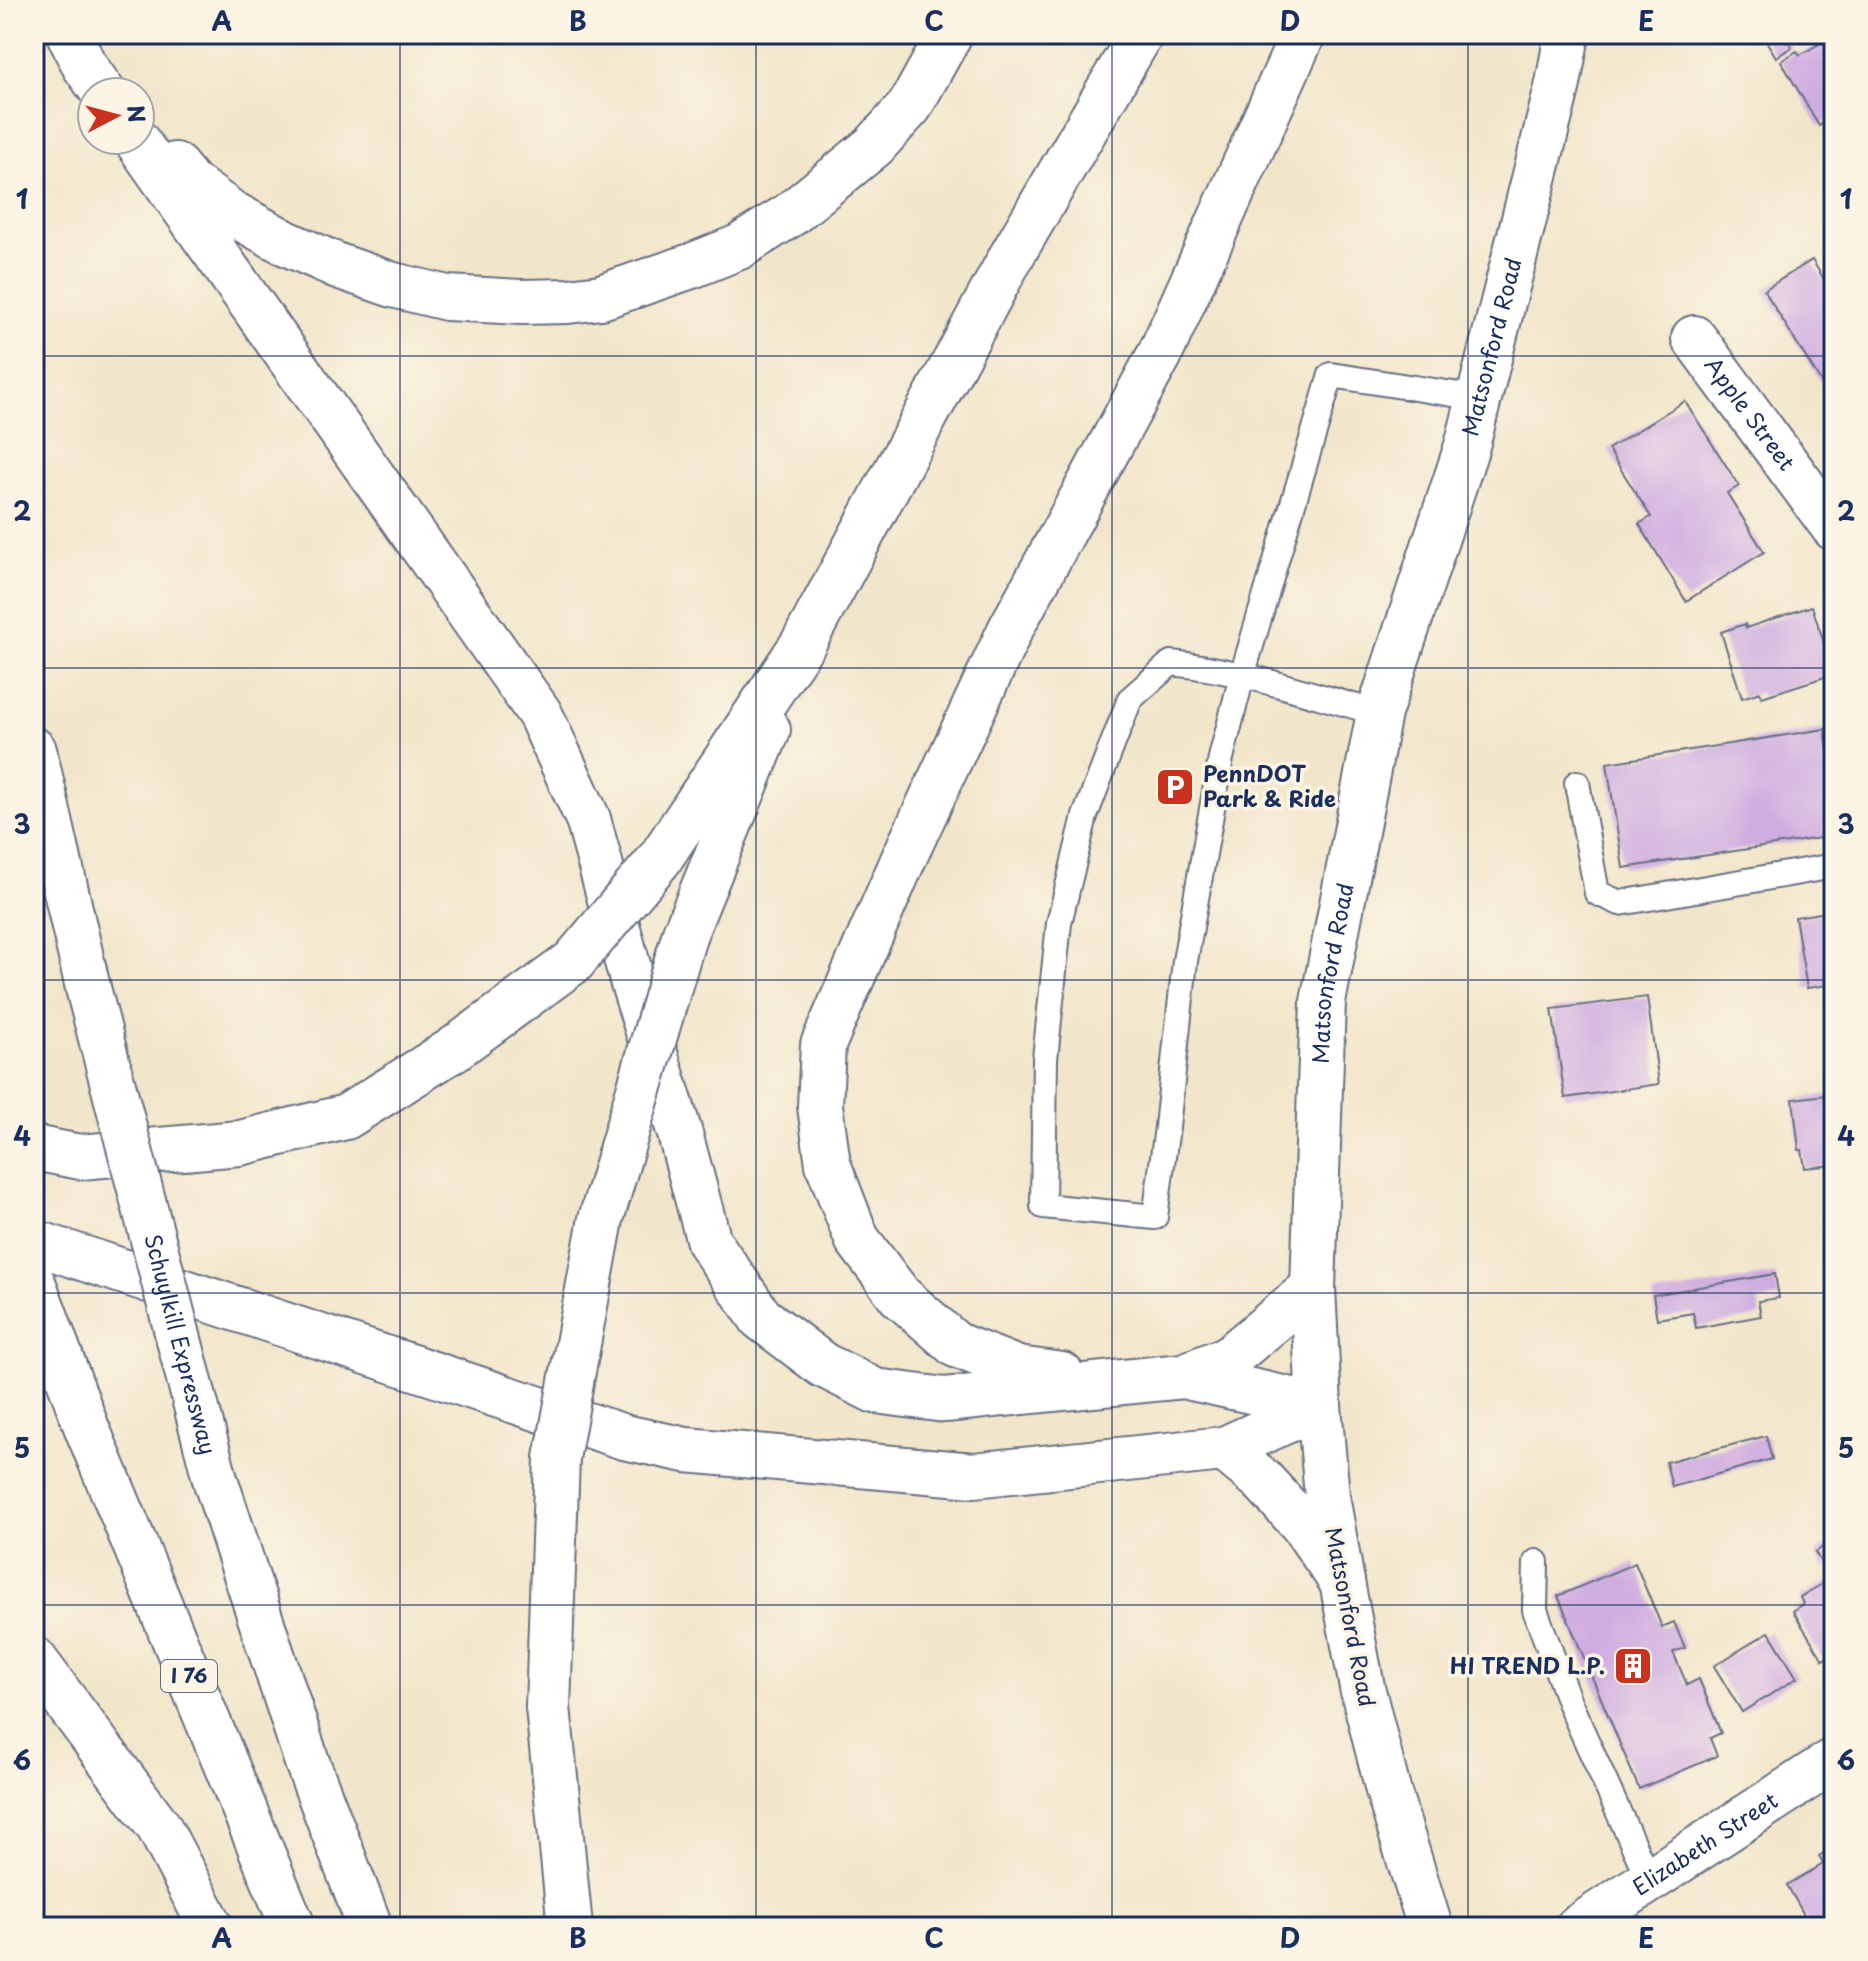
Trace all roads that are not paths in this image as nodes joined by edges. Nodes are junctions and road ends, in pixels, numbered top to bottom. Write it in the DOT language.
graph roads {
  1 [pos="950,34"];
  2 [pos="1141,34"];
  3 [pos="1303,34"];
  4 [pos="1567,34"];
  5 [pos="156,145"];
  6 [pos="147,156"];
  7 [pos="1694,338"];
  8 [pos="1479,398"];
  9 [pos="1834,528"];
  10 [pos="804,642"];
  11 [pos="1242,676"];
  12 [pos="1379,713"];
  13 [pos="34,750"];
  14 [pos="1577,783"];
  15 [pos="1834,866"];
  16 [pos="34,1148"];
  17 [pos="34,1242"];
  18 [pos="34,1285"];
  19 [pos="1313,1288"];
  20 [pos="1183,1376"];
  21 [pos="1116,1383"];
  22 [pos="1319,1406"];
  23 [pos="1224,1449"];
  24 [pos="1536,1562"];
  25 [pos="1342,1582"];
  26 [pos="34,1659"];
  27 [pos="1834,1760"];
  28 [pos="1649,1880"];
  29 [pos="1423,1909"];
  30 [pos="211,1927"];
  31 [pos="293,1927"];
  32 [pos="370,1927"];
  33 [pos="570,1927"];
  34 [pos="1578,1927"];
  1 -- 5 [label="main road"];
  2 -- 10 [label="main road"];
  3 -- 21 [label="main road"];
  4 -- 8 [label="main road, Matsonford Road"];
  6 -- 21 [label="main road"];
  7 -- 9 [label="main road, Apple Street"];
  8 -- 11 [label="lane"];
  8 -- 12 [label="main road, Matsonford Road"];
  10 -- 16 [label="main road, bridge"];
  10 -- 33 [label="main road, bridge"];
  11 -- 11 [label="lane"];
  11 -- 12 [label="lane"];
  12 -- 19 [label="main road, Matsonford Road"];
  13 -- 32 [label="main road, Schuylkill Expressway, bridge"];
  14 -- 15 [label="lane"];
  17 -- 23 [label="main road"];
  18 -- 31 [label="main road, I 76"];
  19 -- 20 [label="main road"];
  19 -- 22 [label="main road, Matsonford Road"];
  20 -- 21 [label="main road"];
  20 -- 22 [label="main road"];
  22 -- 23 [label="main road"];
  22 -- 25 [label="main road, Matsonford Road"];
  23 -- 25 [label="main road"];
  24 -- 28 [label="lane"];
  25 -- 29 [label="main road, Matsonford Road"];
  26 -- 30 [label="main road"];
  27 -- 28 [label="main road, Elizabeth Street"];
  28 -- 34 [label="main road, Elizabeth Street"];
}
